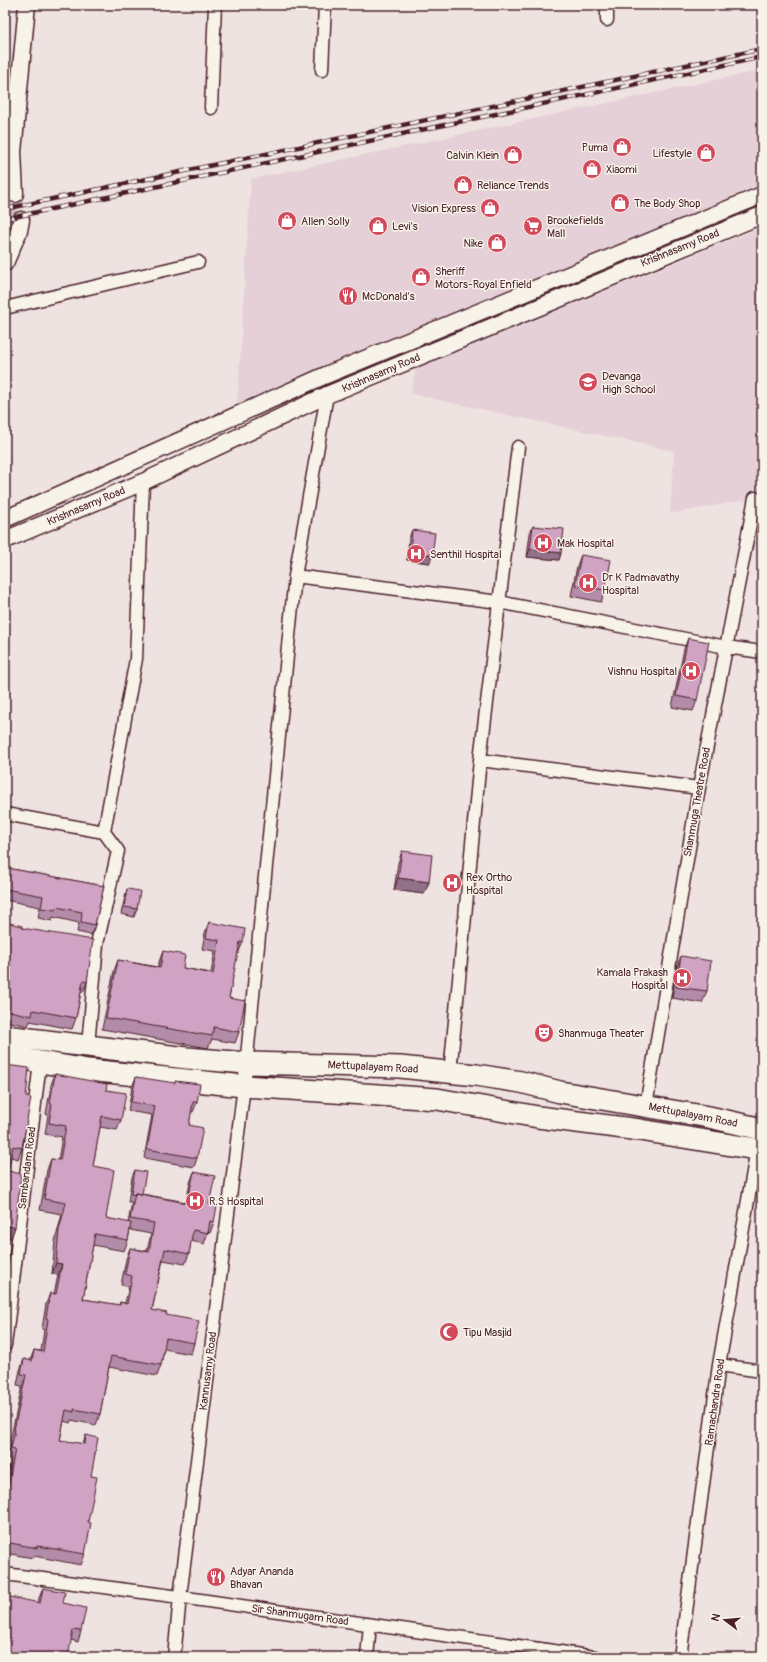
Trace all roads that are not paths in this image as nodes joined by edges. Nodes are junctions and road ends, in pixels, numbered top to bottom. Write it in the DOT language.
graph roads {
  1 [pos="27,5"];
  2 [pos="215,5"];
  3 [pos="324,5"];
  4 [pos="607,5"];
  5 [pos="607,20"];
  6 [pos="322,70"];
  7 [pos="211,108"];
  8 [pos="19,192"];
  9 [pos="762,195"];
  10 [pos="762,215"];
  11 [pos="5,241"];
  12 [pos="198,262"];
  13 [pos="5,263"];
  14 [pos="5,308"];
  15 [pos="327,395"];
  16 [pos="518,447"];
  17 [pos="143,482"];
  18 [pos="755,498"];
  19 [pos="5,519"];
  20 [pos="5,540"];
  21 [pos="295,576"];
  22 [pos="499,602"];
  23 [pos="726,647"];
  24 [pos="762,652"];
  25 [pos="480,760"];
  26 [pos="699,788"];
  27 [pos="5,814"];
  28 [pos="104,832"];
  29 [pos="5,1036"];
  30 [pos="88,1046"];
  31 [pos="5,1056"];
  32 [pos="40,1063"];
  33 [pos="246,1063"];
  34 [pos="450,1073"];
  35 [pos="244,1086"];
  36 [pos="646,1106"];
  37 [pos="760,1143"];
  38 [pos="5,1345"];
  39 [pos="720,1365"];
  40 [pos="762,1371"];
  41 [pos="5,1574"];
  42 [pos="180,1597"];
  43 [pos="370,1625"];
  44 [pos="559,1655"];
  45 [pos="174,1657"];
  46 [pos="367,1657"];
  47 [pos="595,1657"];
  48 [pos="680,1657"];
  1 -- 8 [label="main road"];
  2 -- 7 [label="street"];
  3 -- 6 [label="street"];
  4 -- 5 [label="street"];
  9 -- 19 [label="main road"];
  10 -- 15 [label="main road, Krishnasamy Road"];
  11 -- 13 [label="main road"];
  12 -- 14 [label="street"];
  15 -- 17 [label="main road, Krishnasamy Road"];
  15 -- 21 [label="street, Kannusamy Road"];
  16 -- 22 [label="street"];
  17 -- 20 [label="main road, Krishnasamy Road"];
  17 -- 28 [label="street"];
  18 -- 23 [label="street, Shanmuga Theatre Road"];
  21 -- 22 [label="street"];
  21 -- 33 [label="street, Kannusamy Road"];
  22 -- 23 [label="street"];
  22 -- 25 [label="street"];
  23 -- 24 [label="street"];
  23 -- 26 [label="street, Shanmuga Theatre Road"];
  25 -- 26 [label="street"];
  25 -- 34 [label="street"];
  26 -- 36 [label="street, Shanmuga Theatre Road"];
  27 -- 28 [label="street"];
  28 -- 30 [label="street"];
  29 -- 30 [label="highway, Mettupalayam Road"];
  30 -- 33 [label="highway, Mettupalayam Road"];
  31 -- 32 [label="highway, Mettupalayam Road"];
  32 -- 35 [label="highway, Mettupalayam Road"];
  32 -- 38 [label="street, Sambandam Road"];
  33 -- 34 [label="highway, Mettupalayam Road"];
  33 -- 35 [label="street, Kannusamy Road"];
  34 -- 36 [label="highway, Mettupalayam Road"];
  35 -- 37 [label="highway, Mettupalayam Road"];
  35 -- 42 [label="street, Kannusamy Road"];
  36 -- 37 [label="highway, Mettupalayam Road"];
  37 -- 39 [label="street, Ramachandra Road"];
  39 -- 40 [label="street"];
  39 -- 48 [label="street, Ramachandra Road"];
  41 -- 42 [label="street, Sir Shanmugam Road"];
  42 -- 43 [label="street, Sir Shanmugam Road"];
  42 -- 45 [label="street, Kannusamy Road"];
  43 -- 44 [label="street, Sir Shanmugam Road"];
  43 -- 46 [label="street"];
  44 -- 47 [label="street, Sir Shanmugam Road"];
}
